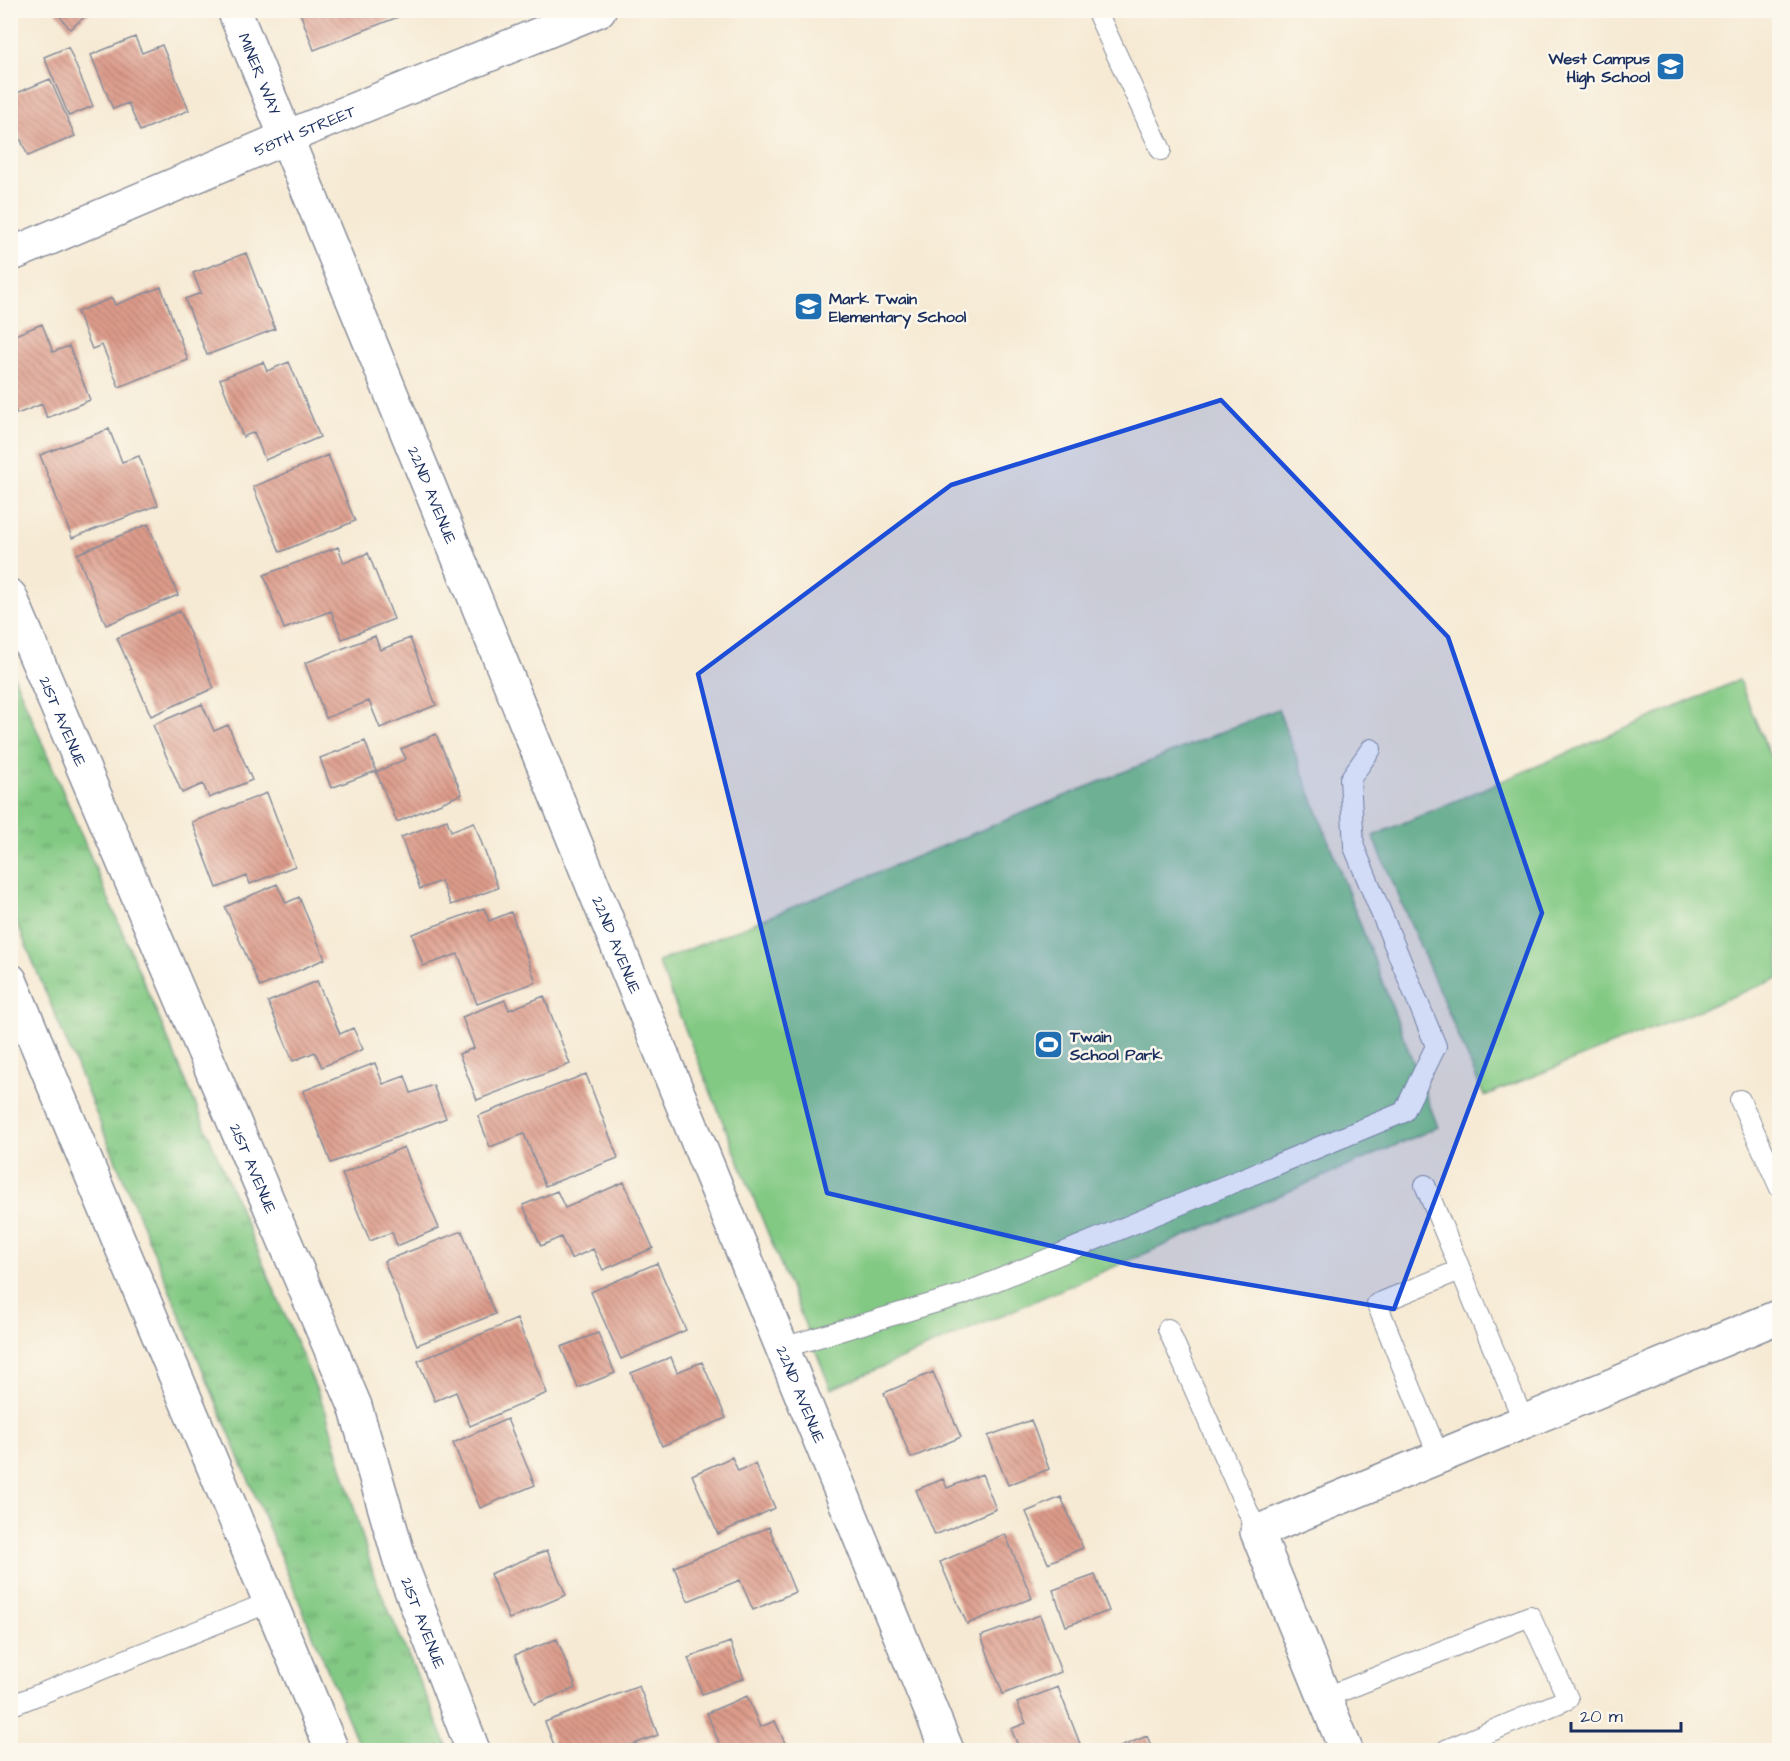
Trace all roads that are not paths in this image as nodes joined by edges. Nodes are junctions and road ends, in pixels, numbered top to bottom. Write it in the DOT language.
graph roads {
  1 [pos="234,10"];
  2 [pos="599,10"];
  3 [pos="1096,10"];
  4 [pos="287,137"];
  5 [pos="1161,150"];
  6 [pos="10,255"];
  7 [pos="10,596"];
  8 [pos="1371,749"];
  9 [pos="10,980"];
  10 [pos="1740,1100"];
  11 [pos="1425,1185"];
  12 [pos="1779,1188"];
  13 [pos="1460,1270"];
  14 [pos="1779,1316"];
  15 [pos="1168,1329"];
  16 [pos="782,1348"];
  17 [pos="1524,1422"];
  18 [pos="1439,1457"];
  19 [pos="1257,1532"];
  20 [pos="270,1602"];
  21 [pos="1324,1698"];
  22 [pos="10,1706"];
  23 [pos="332,1750"];
  24 [pos="473,1750"];
  25 [pos="947,1750"];
  26 [pos="1346,1750"];
  27 [pos="1446,1750"];
  1 -- 4 [label="street, MINER WAY"];
  2 -- 4 [label="street, 58TH STREET"];
  3 -- 5 [label="lane"];
  4 -- 6 [label="street, 58TH STREET"];
  4 -- 16 [label="street, 22ND AVENUE"];
  7 -- 24 [label="street, 21ST AVENUE"];
  8 -- 16 [label="lane"];
  9 -- 20 [label="street"];
  10 -- 12 [label="lane"];
  11 -- 13 [label="lane"];
  13 -- 17 [label="lane"];
  13 -- 18 [label="lane"];
  14 -- 17 [label="street"];
  15 -- 19 [label="lane"];
  16 -- 25 [label="street, 22ND AVENUE"];
  17 -- 18 [label="street"];
  18 -- 19 [label="street"];
  19 -- 21 [label="street"];
  20 -- 22 [label="lane"];
  20 -- 23 [label="street"];
  21 -- 26 [label="street"];
  21 -- 27 [label="lane"];
}
